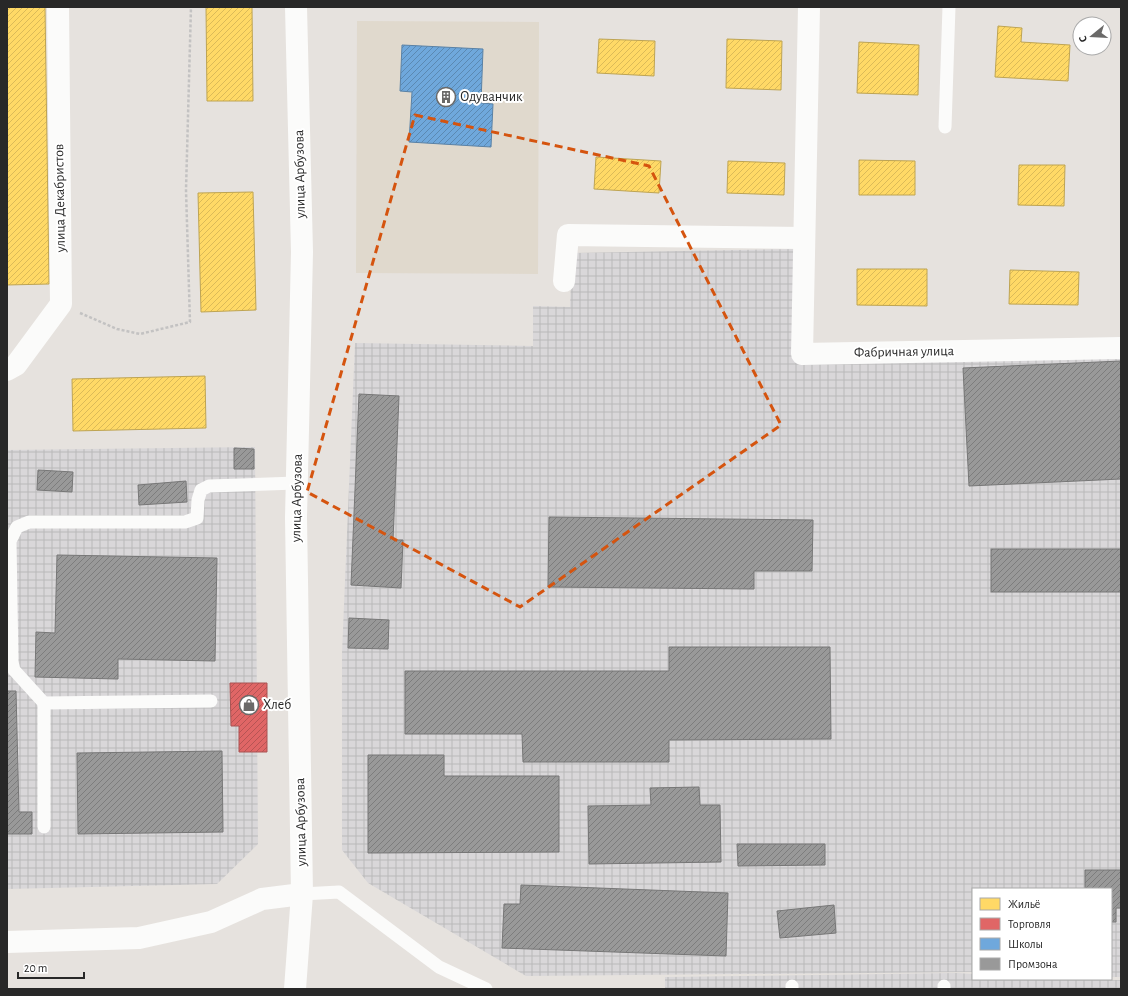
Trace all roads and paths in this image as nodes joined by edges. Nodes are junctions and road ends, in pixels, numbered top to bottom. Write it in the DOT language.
graph roads {
  1 [pos="58,7"];
  2 [pos="192,7"];
  3 [pos="296,7"];
  4 [pos="809,7"];
  5 [pos="949,7"];
  6 [pos="945,127"];
  7 [pos="804,238"];
  8 [pos="564,281"];
  9 [pos="61,304"];
  10 [pos="1121,348"];
  11 [pos="7,370"];
  12 [pos="296,483"];
  13 [pos="211,701"];
  14 [pos="44,703"];
  15 [pos="44,827"];
  16 [pos="302,894"];
  17 [pos="7,942"];
  18 [pos="295,989"];
  19 [pos="486,989"];
  1 -- 9 [label="street, улица Декабристов"];
  2 -- 9 [label="path"];
  3 -- 12 [label="street, улица Арбузова"];
  4 -- 7 [label="street, Фабричная улица"];
  5 -- 6 [label="lane"];
  7 -- 8 [label="street"];
  7 -- 10 [label="street, Фабричная улица"];
  9 -- 11 [label="street"];
  12 -- 14 [label="lane"];
  12 -- 16 [label="street, улица Арбузова"];
  13 -- 14 [label="lane"];
  14 -- 15 [label="lane"];
  16 -- 17 [label="street"];
  16 -- 18 [label="street, улица Арбузова"];
  16 -- 19 [label="lane"];
}
